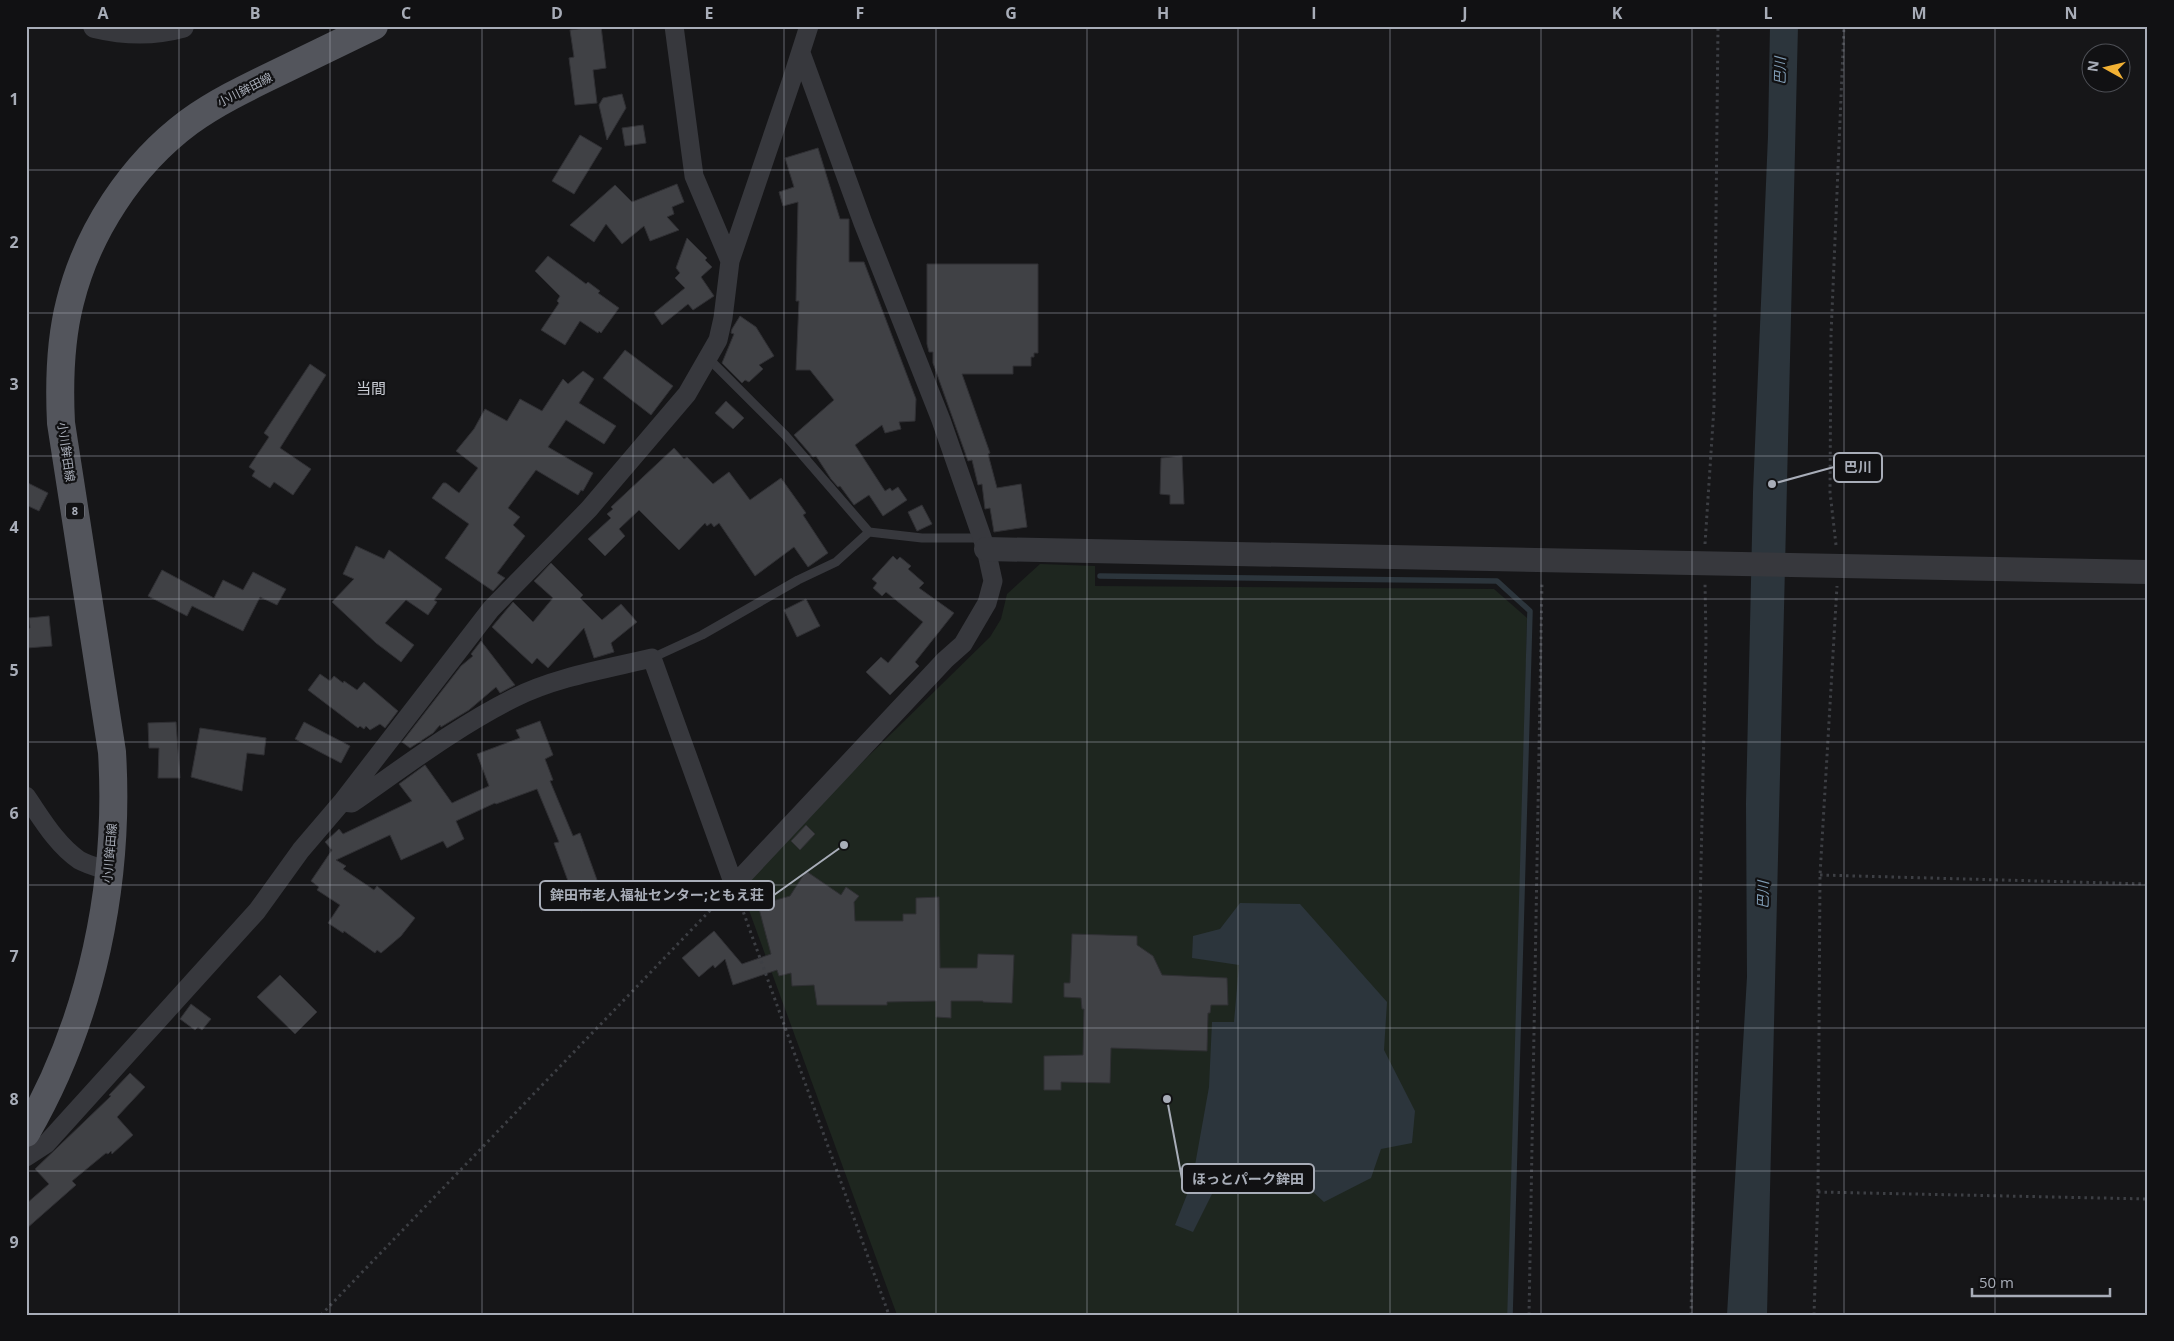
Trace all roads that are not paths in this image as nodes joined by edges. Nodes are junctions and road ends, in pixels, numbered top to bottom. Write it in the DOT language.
graph roads {
  1 [pos="95,26"];
  2 [pos="182,26"];
  3 [pos="374,26"];
  4 [pos="674,26"];
  5 [pos="808,26"];
  6 [pos="800,53"];
  7 [pos="730,261"];
  8 [pos="709,359"];
  9 [pos="869,532"];
  10 [pos="984,543"];
  11 [pos="2148,572"];
  12 [pos="652,658"];
  13 [pos="26,796"];
  14 [pos="342,802"];
  15 [pos="109,871"];
  16 [pos="26,1133"];
  17 [pos="26,1157"];
  1 -- 2 [label="street"];
  3 -- 15 [label="main road, 小川鉾田線 / 8"];
  4 -- 7 [label="street"];
  5 -- 6 [label="street"];
  6 -- 7 [label="street"];
  6 -- 10 [label="street"];
  7 -- 8 [label="street"];
  8 -- 9 [label="lane"];
  8 -- 14 [label="street"];
  9 -- 10 [label="lane"];
  9 -- 12 [label="lane"];
  10 -- 11 [label="street"];
  10 -- 12 [label="street"];
  12 -- 14 [label="street"];
  13 -- 15 [label="street"];
  14 -- 17 [label="street"];
  15 -- 16 [label="main road, 小川鉾田線 / 8"];
}
